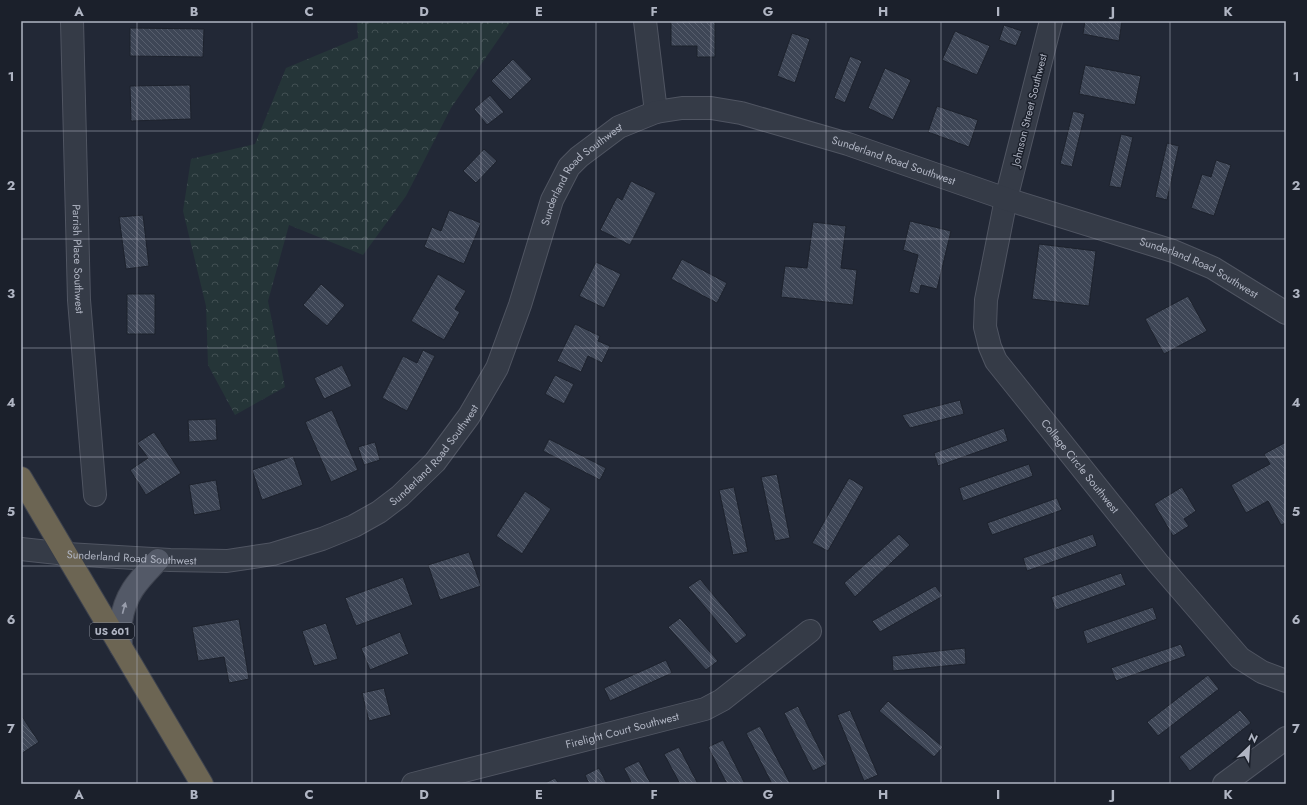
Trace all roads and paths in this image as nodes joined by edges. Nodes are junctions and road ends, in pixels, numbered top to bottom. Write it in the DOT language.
graph roads {
  1 [pos="72,21"];
  2 [pos="645,21"];
  3 [pos="1051,21"];
  4 [pos="656,112"];
  5 [pos="1006,199"];
  6 [pos="1286,313"];
  7 [pos="21,478"];
  8 [pos="95,496"];
  9 [pos="21,549"];
  10 [pos="67,554"];
  11 [pos="158,560"];
  12 [pos="810,631"];
  13 [pos="121,647"];
  14 [pos="1286,681"];
  15 [pos="1286,738"];
  16 [pos="202,784"];
  17 [pos="413,784"];
  18 [pos="1224,784"];
  1 -- 8 [label="street, Parrish Place Southwest"];
  2 -- 4 [label="street"];
  3 -- 5 [label="street, Johnson Street Southwest"];
  4 -- 5 [label="street, Sunderland Road Southwest"];
  4 -- 11 [label="street, Sunderland Road Southwest"];
  5 -- 6 [label="street, Sunderland Road Southwest"];
  5 -- 14 [label="street, College Circle Southwest"];
  7 -- 10 [label="highway, US 601"];
  9 -- 10 [label="street, Sunderland Road Southwest"];
  10 -- 11 [label="street, Sunderland Road Southwest"];
  10 -- 13 [label="highway, US 601"];
  13 -- 11 [label="main road, one-way"];
  12 -- 17 [label="street, Firelight Court Southwest"];
  13 -- 16 [label="highway, US 601"];
  15 -- 18 [label="street"];
}
